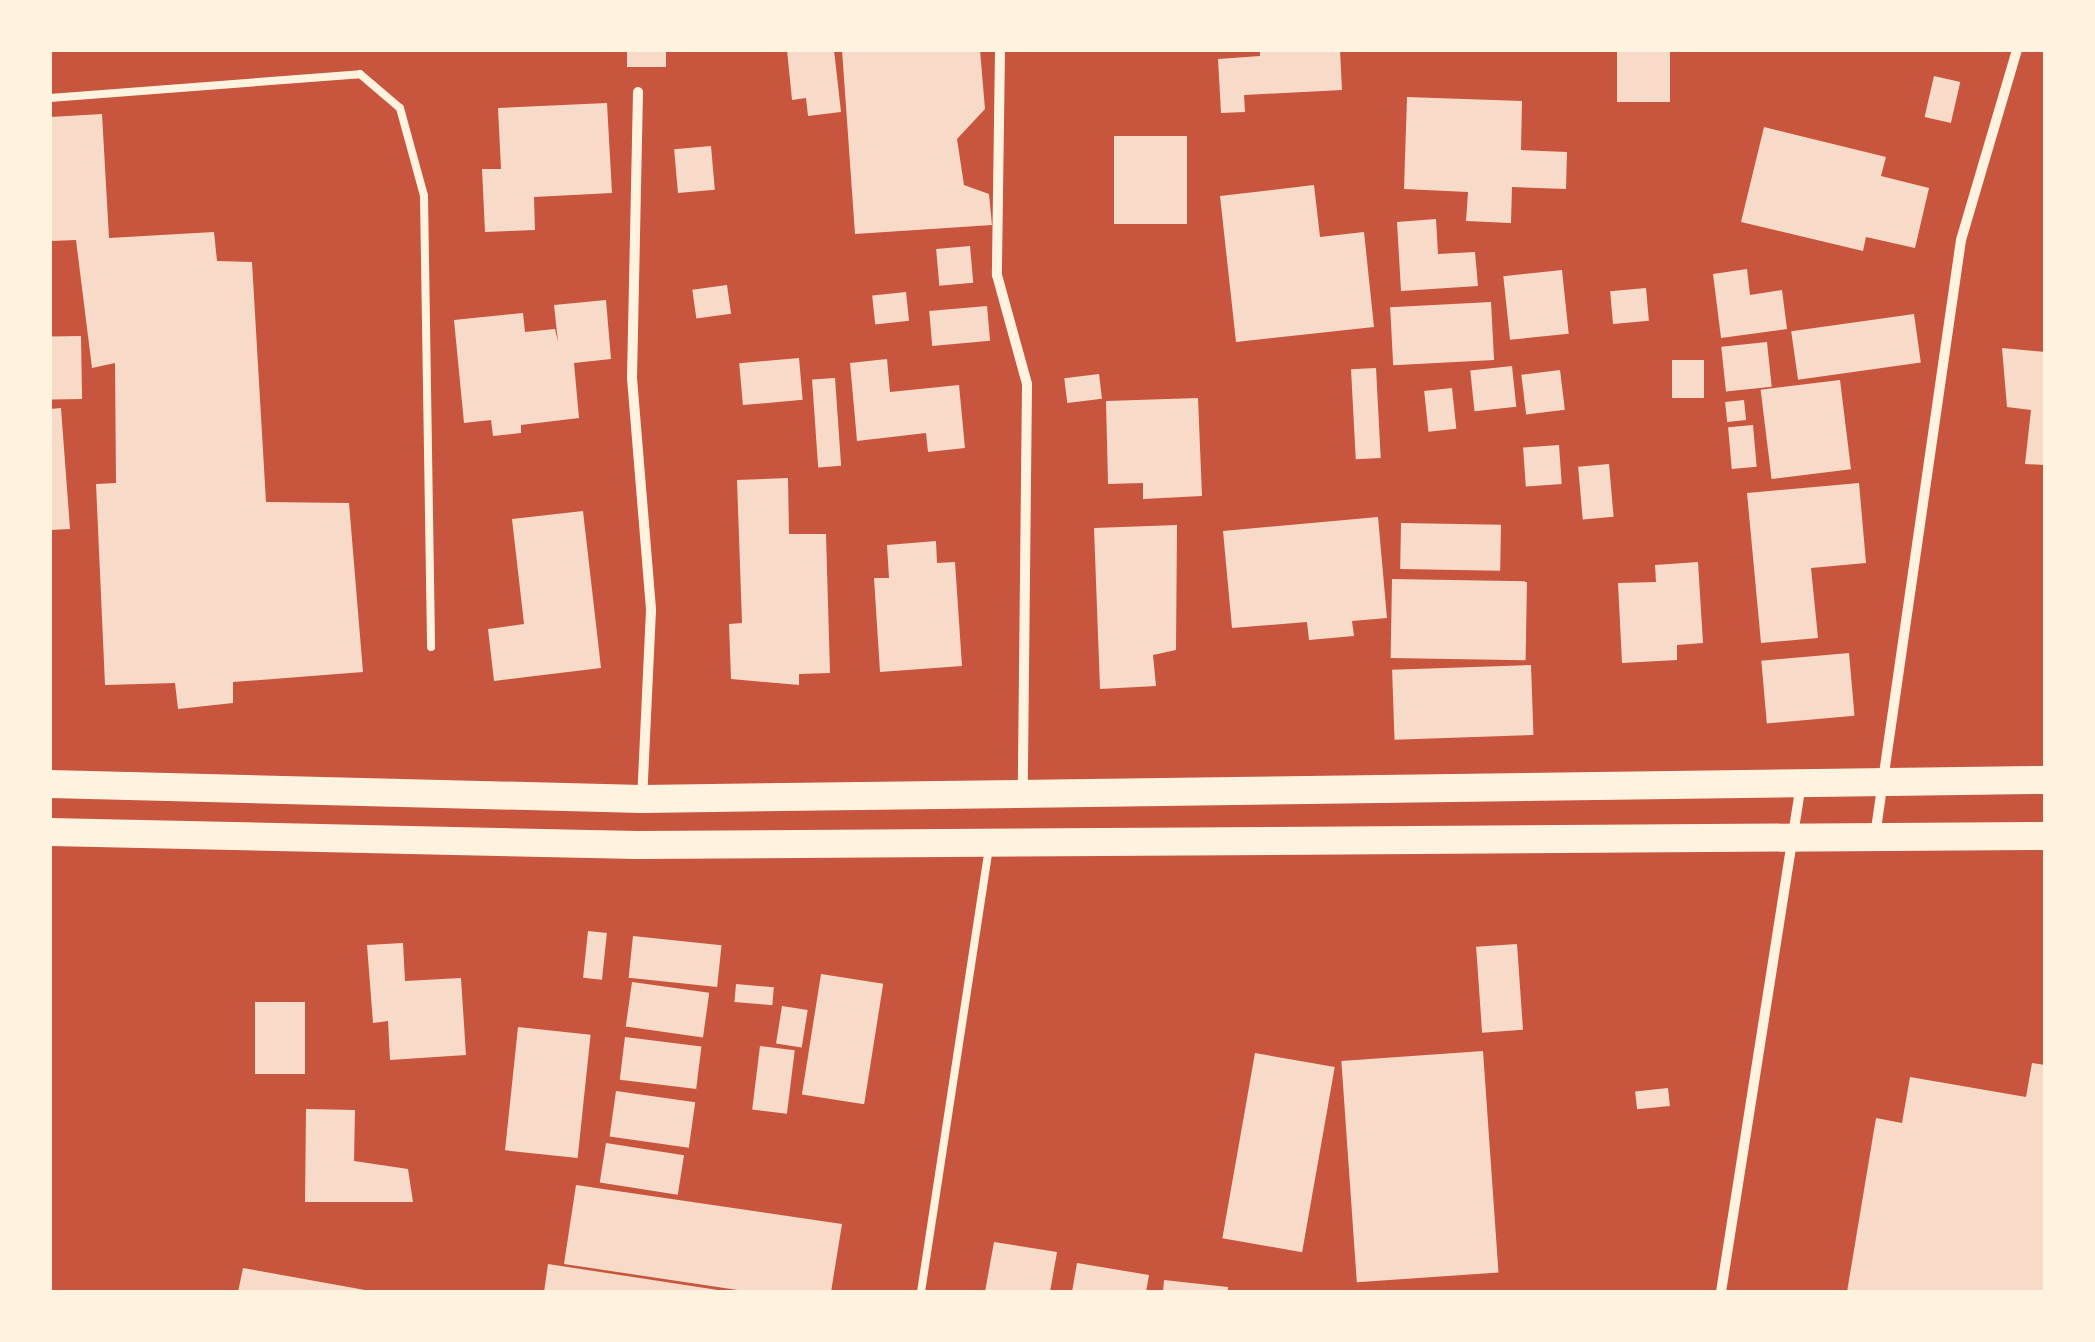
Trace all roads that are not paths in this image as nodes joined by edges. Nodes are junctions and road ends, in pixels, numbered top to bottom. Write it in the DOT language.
graph roads {
  1 [pos="1000,50"];
  2 [pos="2017,50"];
  3 [pos="638,92"];
  4 [pos="50,98"];
  5 [pos="431,647"];
  6 [pos="2045,780"];
  7 [pos="1801,782"];
  8 [pos="1885,783"];
  9 [pos="50,784"];
  10 [pos="1024,796"];
  11 [pos="642,799"];
  12 [pos="50,832"];
  13 [pos="1793,835"];
  14 [pos="2045,836"];
  15 [pos="1875,837"];
  16 [pos="990,841"];
  17 [pos="921,1292"];
  18 [pos="1720,1292"];
  1 -- 10 [label="street"];
  2 -- 8 [label="street"];
  3 -- 11 [label="street"];
  4 -- 5 [label="lane"];
  6 -- 8 [label="highway"];
  7 -- 8 [label="highway"];
  7 -- 10 [label="highway"];
  7 -- 13 [label="street"];
  8 -- 15 [label="street"];
  9 -- 11 [label="highway"];
  10 -- 11 [label="highway"];
  12 -- 16 [label="highway"];
  13 -- 15 [label="highway"];
  13 -- 16 [label="highway"];
  13 -- 18 [label="street"];
  14 -- 15 [label="highway"];
  16 -- 17 [label="lane"];
}
